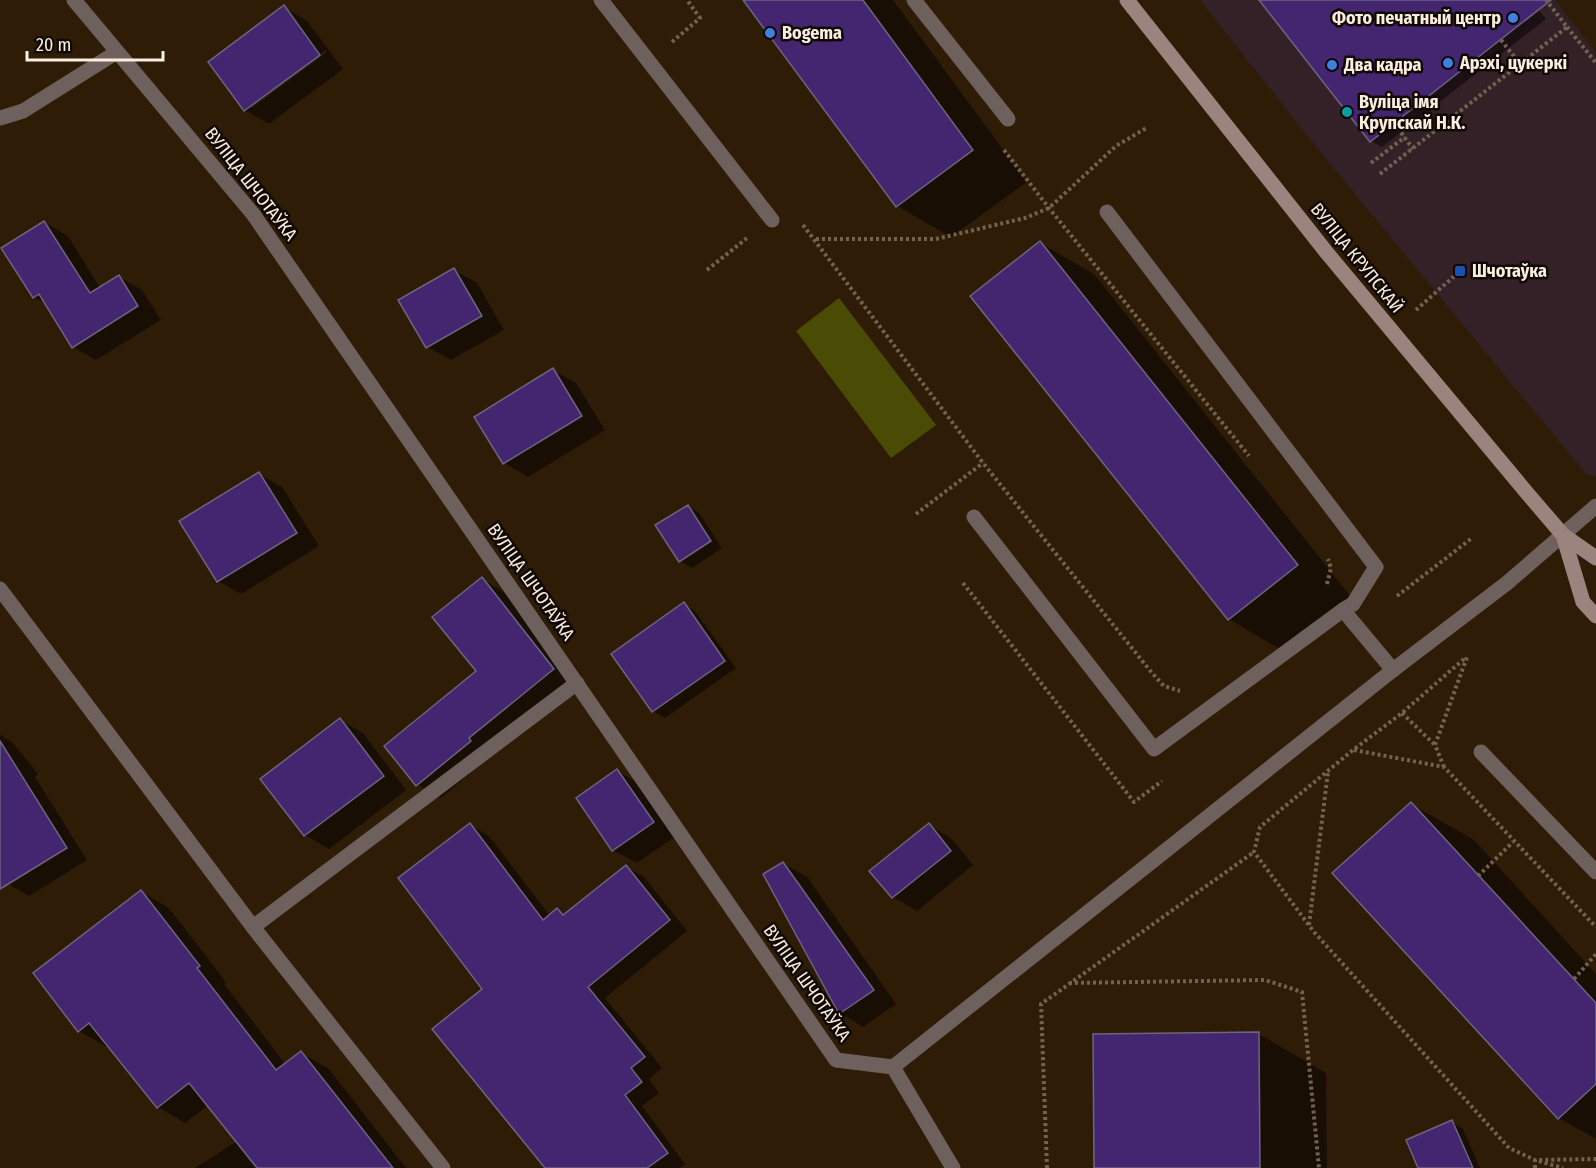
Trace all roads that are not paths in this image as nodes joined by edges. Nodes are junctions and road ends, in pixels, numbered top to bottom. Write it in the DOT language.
graph roads {
  1 [pos="74,0"];
  2 [pos="601,0"];
  3 [pos="914,0"];
  4 [pos="1127,0"];
  5 [pos="117,52"];
  6 [pos="0,118"];
  7 [pos="1008,119"];
  8 [pos="1107,212"];
  9 [pos="772,220"];
  10 [pos="1596,506"];
  11 [pos="974,517"];
  12 [pos="1563,535"];
  13 [pos="1596,558"];
  14 [pos="0,589"];
  15 [pos="1343,610"];
  16 [pos="1596,616"];
  17 [pos="1393,670"];
  18 [pos="577,683"];
  19 [pos="1481,752"];
  20 [pos="1596,872"];
  21 [pos="253,927"];
  22 [pos="893,1067"];
  23 [pos="443,1168"];
  24 [pos="953,1168"];
  1 -- 5 [label="street, ВУЛІЦА ШЧОТАЎКА"];
  2 -- 9 [label="street"];
  3 -- 7 [label="street"];
  4 -- 12 [label="street, ВУЛІЦА КРУПСКАЙ"];
  5 -- 6 [label="street"];
  5 -- 18 [label="street, ВУЛІЦА ШЧОТАЎКА"];
  8 -- 15 [label="street"];
  10 -- 12 [label="street"];
  11 -- 15 [label="street"];
  12 -- 13 [label="street, ВУЛІЦА КРУПСКАЙ"];
  12 -- 16 [label="street, ВУЛІЦА КРУПСКАЙ"];
  12 -- 17 [label="street"];
  14 -- 21 [label="street"];
  15 -- 17 [label="street"];
  17 -- 22 [label="street"];
  18 -- 21 [label="street"];
  18 -- 22 [label="street, ВУЛІЦА ШЧОТАЎКА"];
  19 -- 20 [label="street"];
  21 -- 23 [label="street"];
  22 -- 24 [label="street"];
}
